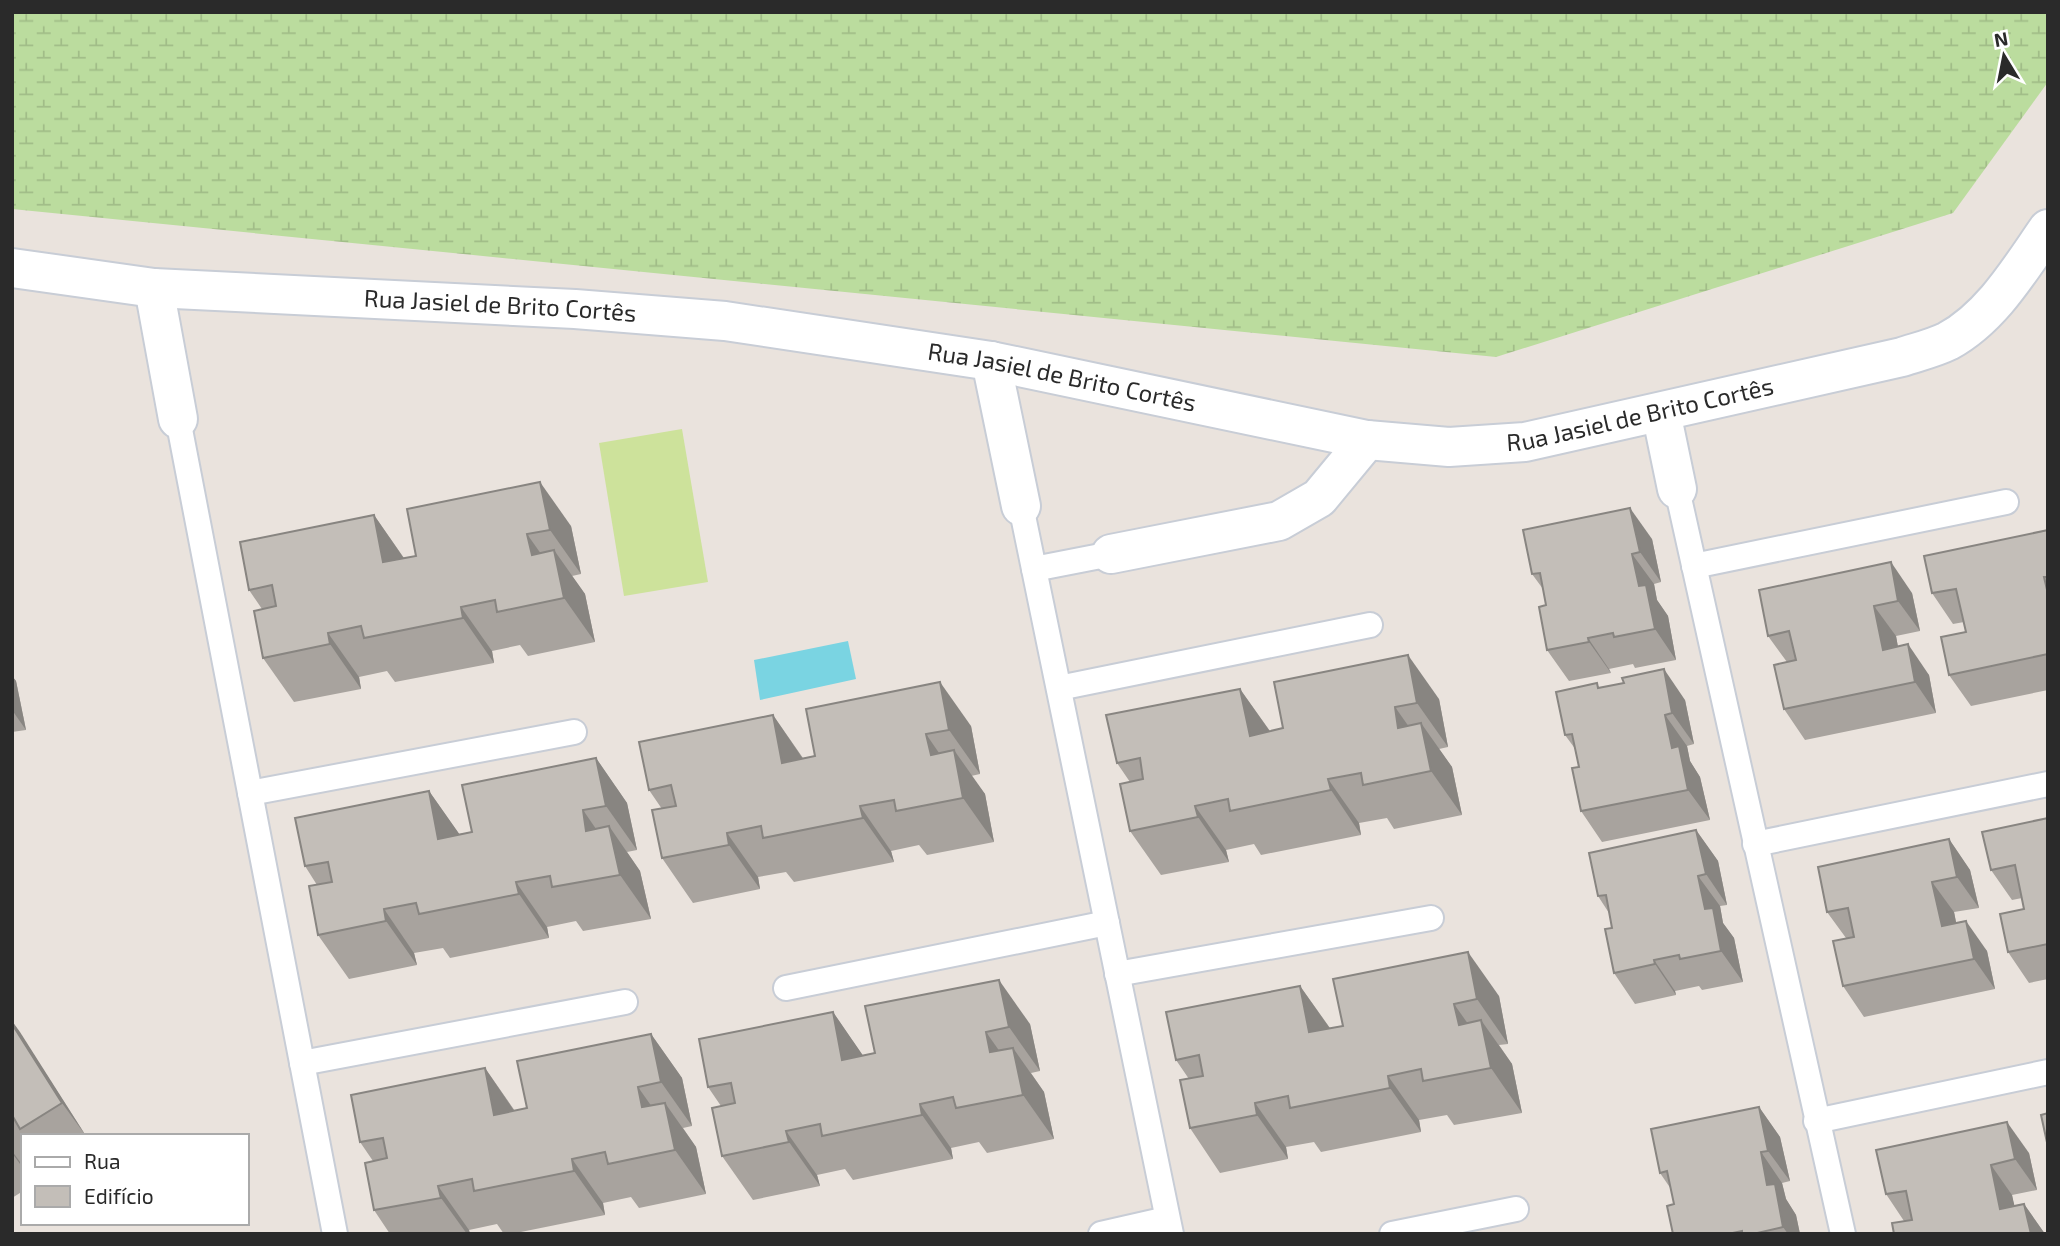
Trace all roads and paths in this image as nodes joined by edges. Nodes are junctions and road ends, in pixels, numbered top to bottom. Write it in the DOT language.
graph roads {
  1 [pos="2048,229"];
  2 [pos="12,268"];
  3 [pos="154,288"];
  4 [pos="991,361"];
  5 [pos="1661,412"];
  6 [pos="178,419"];
  7 [pos="1367,440"];
  8 [pos="1677,489"];
  9 [pos="2006,502"];
  10 [pos="1021,506"];
  11 [pos="1111,554"];
  12 [pos="1694,566"];
  13 [pos="1034,569"];
  14 [pos="1370,625"];
  15 [pos="1059,688"];
  16 [pos="574,732"];
  17 [pos="2048,783"];
  18 [pos="250,793"];
  19 [pos="1755,844"];
  20 [pos="1430,918"];
  21 [pos="1107,923"];
  22 [pos="1118,974"];
  23 [pos="786,988"];
  24 [pos="625,1002"];
  25 [pos="302,1063"];
  26 [pos="2048,1072"];
  27 [pos="1816,1121"];
  28 [pos="1516,1209"];
  29 [pos="1169,1226"];
  30 [pos="335,1234"];
  31 [pos="1101,1234"];
  32 [pos="1392,1234"];
  33 [pos="1843,1234"];
  1 -- 5 [label="street, Rua Jasiel de Brito Cortês"];
  2 -- 3 [label="street, Rua Jasiel de Brito Cortês"];
  3 -- 4 [label="street, Rua Jasiel de Brito Cortês"];
  3 -- 6 [label="street"];
  4 -- 7 [label="street, Rua Jasiel de Brito Cortês"];
  4 -- 10 [label="street"];
  5 -- 7 [label="street, Rua Jasiel de Brito Cortês"];
  5 -- 8 [label="street"];
  6 -- 18 [label="lane"];
  7 -- 11 [label="street"];
  8 -- 12 [label="lane"];
  9 -- 12 [label="lane"];
  10 -- 13 [label="lane"];
  11 -- 13 [label="lane"];
  12 -- 19 [label="lane"];
  13 -- 15 [label="lane"];
  14 -- 15 [label="lane"];
  15 -- 21 [label="lane"];
  16 -- 18 [label="lane"];
  17 -- 19 [label="lane"];
  18 -- 25 [label="lane"];
  19 -- 27 [label="lane"];
  20 -- 22 [label="lane"];
  21 -- 22 [label="lane"];
  21 -- 23 [label="lane"];
  22 -- 29 [label="lane"];
  24 -- 25 [label="lane"];
  25 -- 30 [label="lane"];
  26 -- 27 [label="lane"];
  27 -- 33 [label="lane"];
  28 -- 32 [label="lane"];
  29 -- 31 [label="lane"];
}
